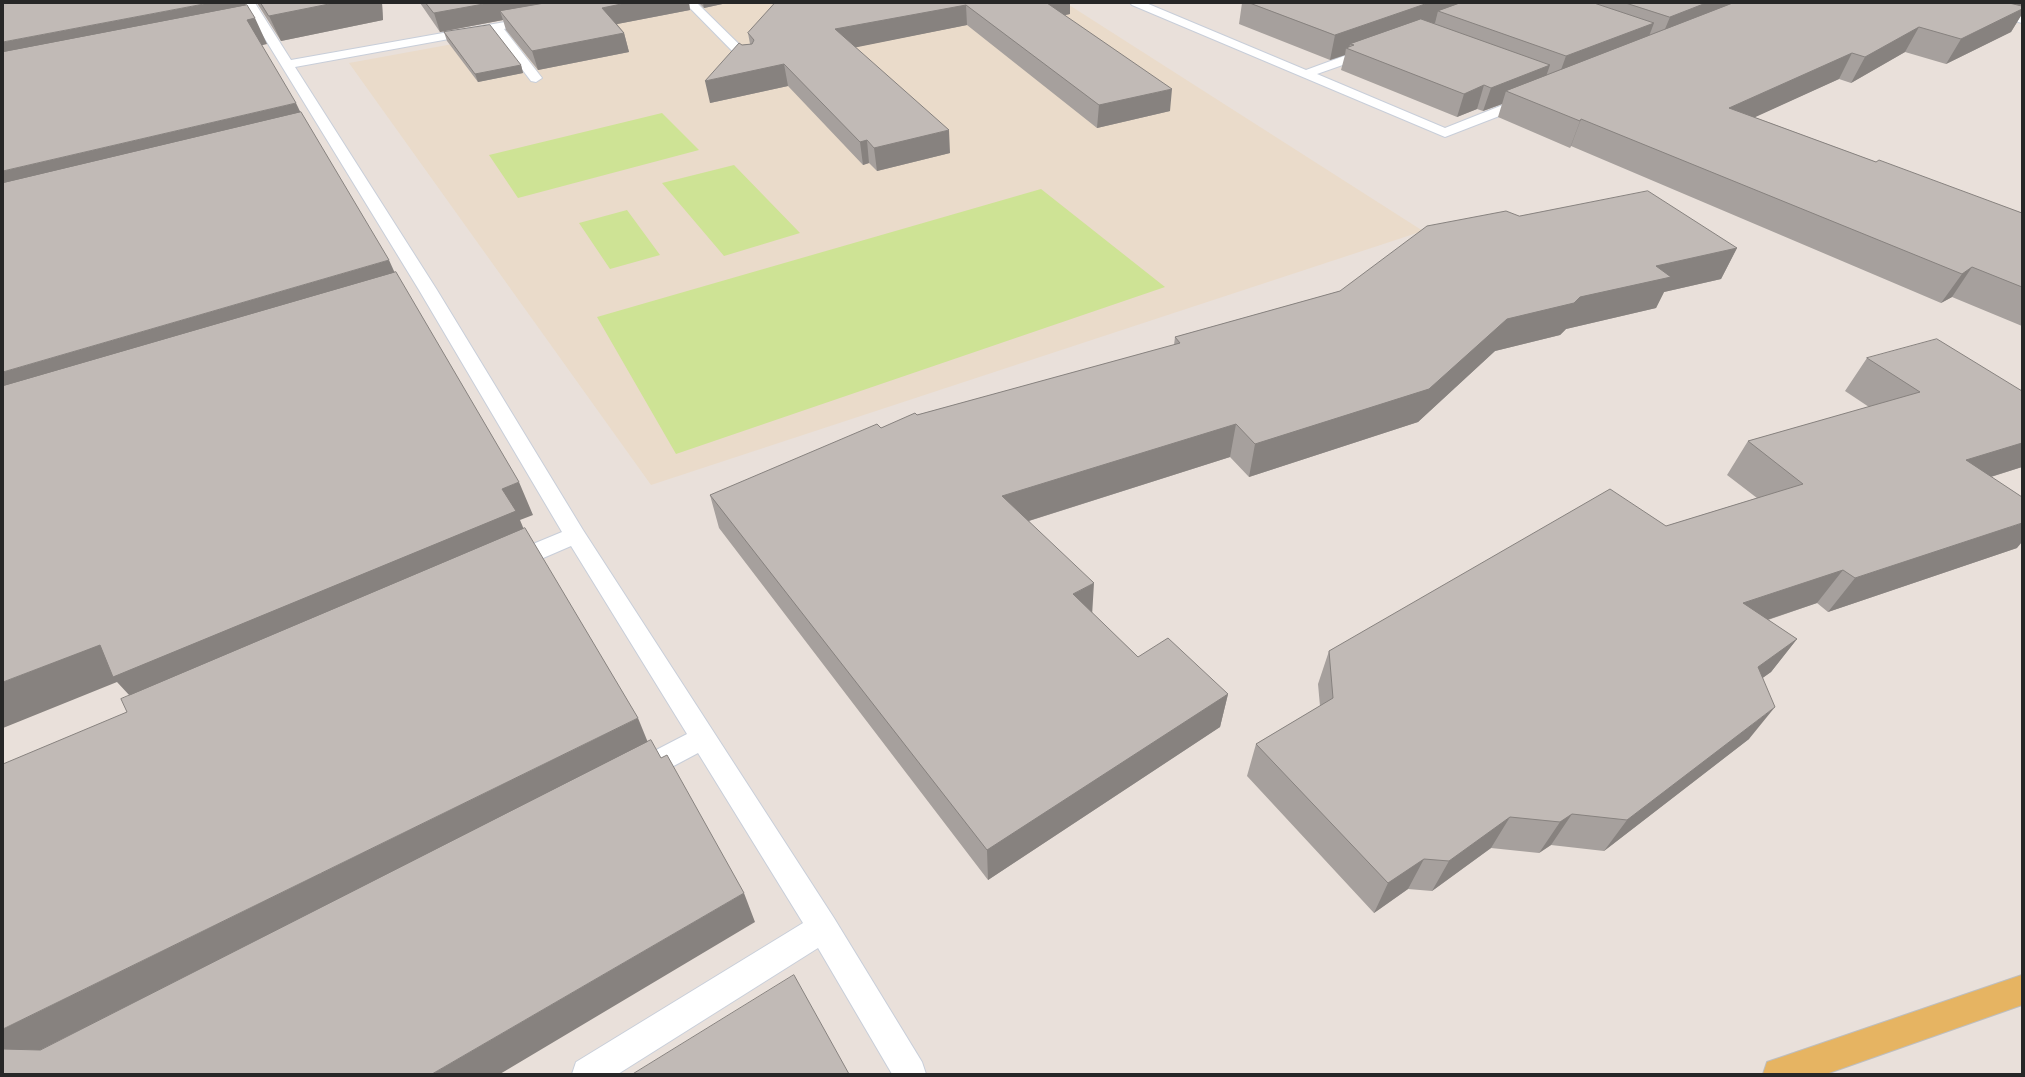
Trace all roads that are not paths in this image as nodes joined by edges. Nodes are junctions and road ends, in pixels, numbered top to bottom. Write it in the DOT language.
graph roads {
  1 [pos="249,3"];
  2 [pos="691,3"];
  3 [pos="1959,3"];
  4 [pos="1141,4"];
  5 [pos="542,18"];
  6 [pos="2022,20"];
  7 [pos="496,27"];
  8 [pos="1380,48"];
  9 [pos="750,62"];
  10 [pos="288,64"];
  11 [pos="1306,74"];
  12 [pos="536,78"];
  13 [pos="1537,96"];
  14 [pos="575,535"];
  15 [pos="494,570"];
  16 [pos="703,738"];
  17 [pos="619,782"];
  18 [pos="823,928"];
  19 [pos="2022,990"];
  20 [pos="588,1074"];
  21 [pos="910,1074"];
  22 [pos="1779,1074"];
  1 -- 10 [label="street"];
  2 -- 9 [label="street"];
  3 -- 6 [label="street"];
  4 -- 11 [label="street"];
  5 -- 7 [label="street"];
  7 -- 10 [label="street"];
  7 -- 12 [label="street"];
  8 -- 11 [label="street"];
  10 -- 14 [label="street"];
  11 -- 13 [label="street"];
  14 -- 15 [label="street"];
  14 -- 16 [label="street"];
  16 -- 17 [label="street"];
  16 -- 18 [label="street"];
  18 -- 20 [label="street"];
  18 -- 21 [label="street"];
  19 -- 22 [label="main road"];
}
